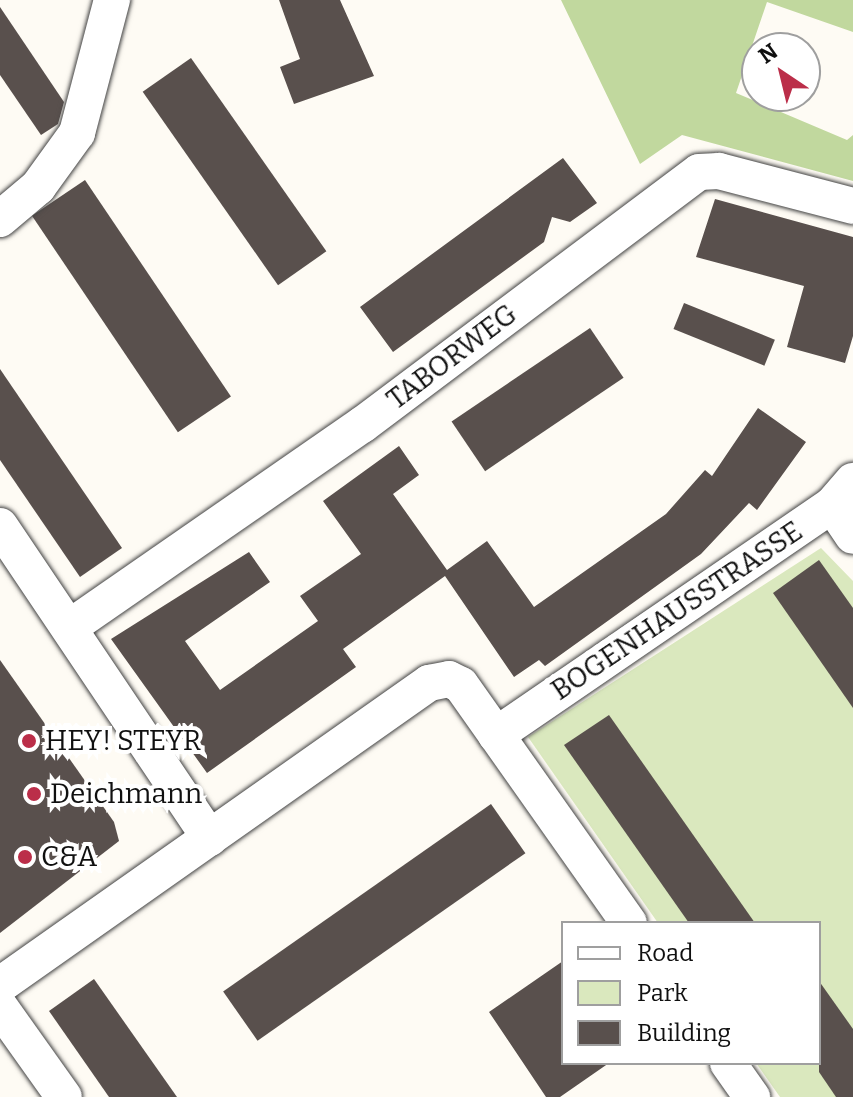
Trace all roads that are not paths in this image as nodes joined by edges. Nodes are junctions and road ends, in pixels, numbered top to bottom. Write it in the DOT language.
graph roads {
  1 [pos="112,0"];
  2 [pos="853,206"];
  3 [pos="0,219"];
  4 [pos="842,493"];
  5 [pos="0,526"];
  6 [pos="853,536"];
  7 [pos="70,627"];
  8 [pos="496,735"];
  9 [pos="210,838"];
  10 [pos="628,921"];
  11 [pos="0,985"];
  12 [pos="0,1007"];
  13 [pos="729,1065"];
  14 [pos="64,1097"];
  15 [pos="752,1097"];
  1 -- 3 [label="street"];
  2 -- 7 [label="street, TABORWEG"];
  4 -- 6 [label="street"];
  4 -- 8 [label="street, BOGENHAUSSTRASSE"];
  5 -- 7 [label="street"];
  7 -- 9 [label="street"];
  8 -- 9 [label="street"];
  8 -- 10 [label="street"];
  9 -- 11 [label="street"];
  12 -- 14 [label="street"];
  13 -- 15 [label="street"];
}
